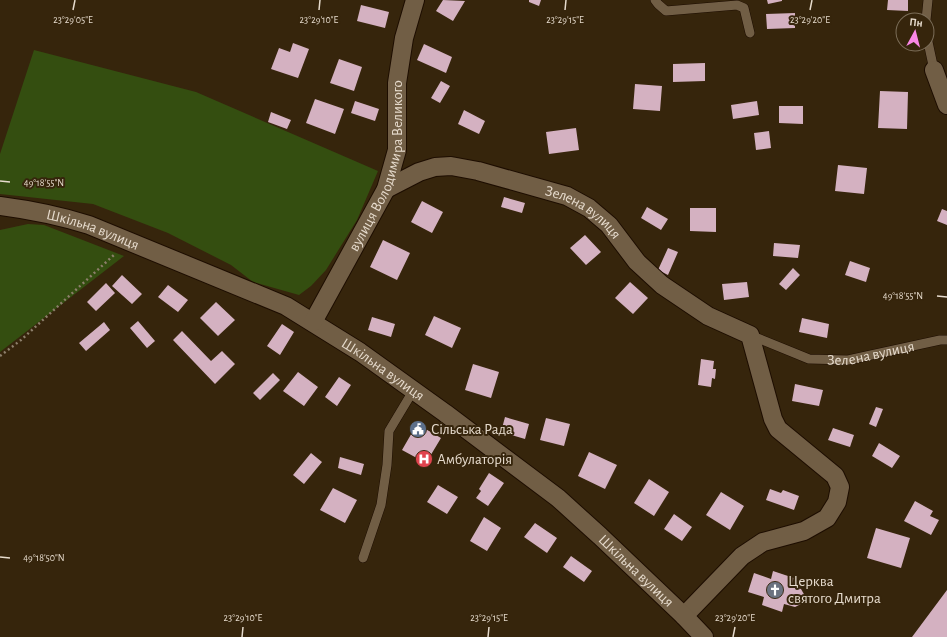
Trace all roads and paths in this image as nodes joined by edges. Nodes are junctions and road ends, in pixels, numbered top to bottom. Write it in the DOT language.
graph roads {
  1 [pos="415,0"];
  2 [pos="655,0"];
  3 [pos="928,0"];
  4 [pos="927,12"];
  5 [pos="750,33"];
  6 [pos="930,52"];
  7 [pos="934,70"];
  8 [pos="947,105"];
  9 [pos="386,189"];
  10 [pos="0,206"];
  11 [pos="128,241"];
  12 [pos="313,322"];
  13 [pos="750,335"];
  14 [pos="947,340"];
  15 [pos="0,356"];
  16 [pos="413,391"];
  17 [pos="362,558"];
  18 [pos="684,616"];
  19 [pos="704,637"];
  1 -- 9 [label="street, вулиця Володимира Великого"];
  2 -- 5 [label="lane"];
  3 -- 4 [label="lane"];
  6 -- 7 [label="lane"];
  7 -- 8 [label="street"];
  9 -- 12 [label="street, вулиця Володимира Великого"];
  9 -- 13 [label="street, Зелена вулиця"];
  10 -- 11 [label="street, Шкільна вулиця"];
  11 -- 12 [label="street, Шкільна вулиця"];
  11 -- 15 [label="path"];
  12 -- 16 [label="street, Шкільна вулиця"];
  13 -- 14 [label="lane, Зелена вулиця"];
  13 -- 18 [label="street"];
  16 -- 17 [label="lane"];
  16 -- 18 [label="street, Шкільна вулиця"];
  18 -- 19 [label="street, Шкільна вулиця"];
}
